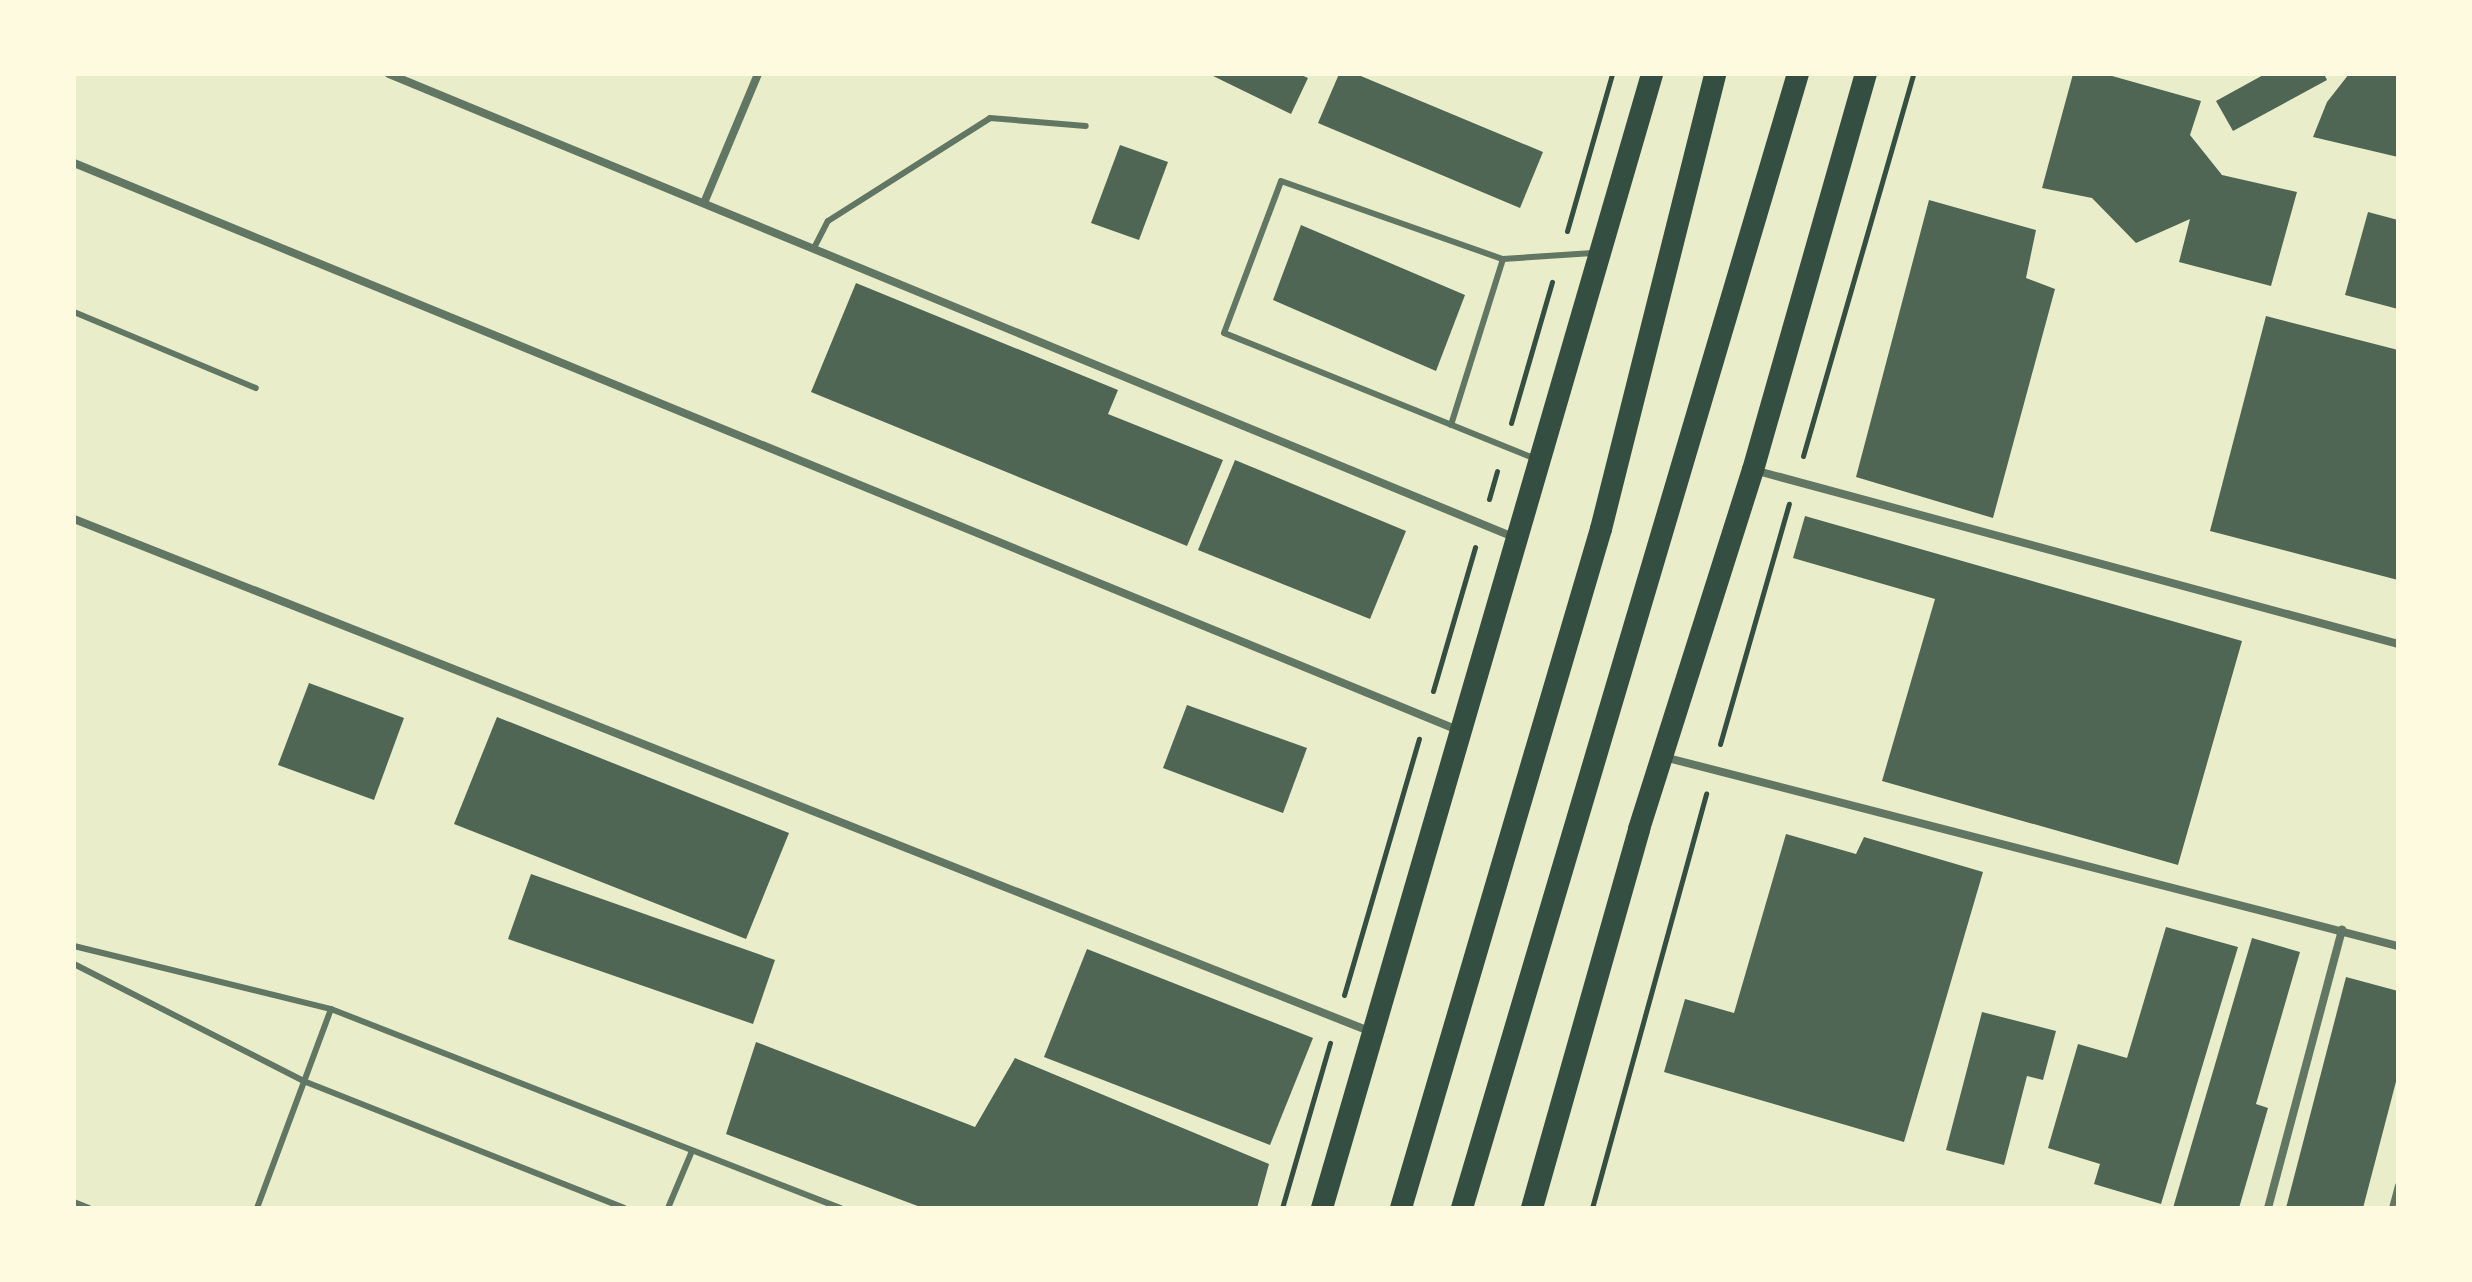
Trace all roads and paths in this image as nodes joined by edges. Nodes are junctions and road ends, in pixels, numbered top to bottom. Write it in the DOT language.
graph roads {
  1 [pos="389,74"];
  2 [pos="758,74"];
  3 [pos="1612,74"];
  4 [pos="1652,74"];
  5 [pos="1715,74"];
  6 [pos="1798,74"];
  7 [pos="1866,74"];
  8 [pos="1913,74"];
  9 [pos="1086,126"];
  10 [pos="74,163"];
  11 [pos="704,203"];
  12 [pos="814,248"];
  13 [pos="1600,252"];
  14 [pos="1560,255"];
  15 [pos="1503,259"];
  16 [pos="74,312"];
  17 [pos="256,388"];
  18 [pos="1451,425"];
  19 [pos="1504,447"];
  20 [pos="1539,460"];
  21 [pos="1753,470"];
  22 [pos="1795,481"];
  23 [pos="74,519"];
  24 [pos="1481,524"];
  25 [pos="1517,539"];
  26 [pos="2398,644"];
  27 [pos="1425,716"];
  28 [pos="1461,731"];
  29 [pos="1664,757"];
  30 [pos="1712,770"];
  31 [pos="2342,930"];
  32 [pos="74,946"];
  33 [pos="2398,946"];
  34 [pos="74,964"];
  35 [pos="331,1009"];
  36 [pos="1337,1019"];
  37 [pos="1372,1033"];
  38 [pos="306,1082"];
  39 [pos="692,1151"];
  40 [pos="2398,1186"];
  41 [pos="74,1202"];
  42 [pos="89,1208"];
  43 [pos="257,1208"];
  44 [pos="624,1208"];
  45 [pos="668,1208"];
  46 [pos="840,1208"];
  47 [pos="1282,1208"];
  48 [pos="1322,1208"];
  49 [pos="1401,1208"];
  50 [pos="1462,1208"];
  51 [pos="1532,1208"];
  52 [pos="1592,1208"];
  53 [pos="2268,1208"];
  54 [pos="2392,1208"];
  1 -- 11 [label="street"];
  2 -- 11 [label="street"];
  3 -- 14 [label="path"];
  4 -- 13 [label="highway"];
  5 -- 49 [label="highway"];
  6 -- 50 [label="highway"];
  7 -- 21 [label="highway"];
  8 -- 22 [label="path"];
  9 -- 12 [label="lane"];
  10 -- 27 [label="street"];
  11 -- 12 [label="street"];
  12 -- 24 [label="street"];
  13 -- 14 [label="lane"];
  13 -- 20 [label="highway"];
  14 -- 15 [label="lane"];
  14 -- 19 [label="path"];
  15 -- 18 [label="lane"];
  15 -- 18 [label="lane"];
  16 -- 17 [label="lane"];
  18 -- 19 [label="lane"];
  19 -- 20 [label="lane"];
  19 -- 24 [label="path"];
  20 -- 25 [label="highway"];
  21 -- 22 [label="street"];
  21 -- 29 [label="highway"];
  22 -- 26 [label="street"];
  22 -- 30 [label="path"];
  23 -- 36 [label="street"];
  24 -- 25 [label="street"];
  24 -- 27 [label="path"];
  25 -- 28 [label="highway"];
  27 -- 28 [label="street"];
  27 -- 36 [label="path"];
  28 -- 37 [label="highway"];
  29 -- 30 [label="street"];
  29 -- 51 [label="highway"];
  30 -- 31 [label="street"];
  30 -- 52 [label="path"];
  31 -- 33 [label="street"];
  31 -- 53 [label="street"];
  32 -- 35 [label="lane"];
  34 -- 38 [label="lane"];
  35 -- 38 [label="lane"];
  35 -- 39 [label="lane"];
  36 -- 37 [label="street"];
  36 -- 47 [label="path"];
  37 -- 48 [label="highway"];
  38 -- 43 [label="lane"];
  38 -- 44 [label="lane"];
  39 -- 45 [label="lane"];
  39 -- 46 [label="lane"];
  40 -- 54 [label="lane"];
  41 -- 42 [label="lane"];
}
